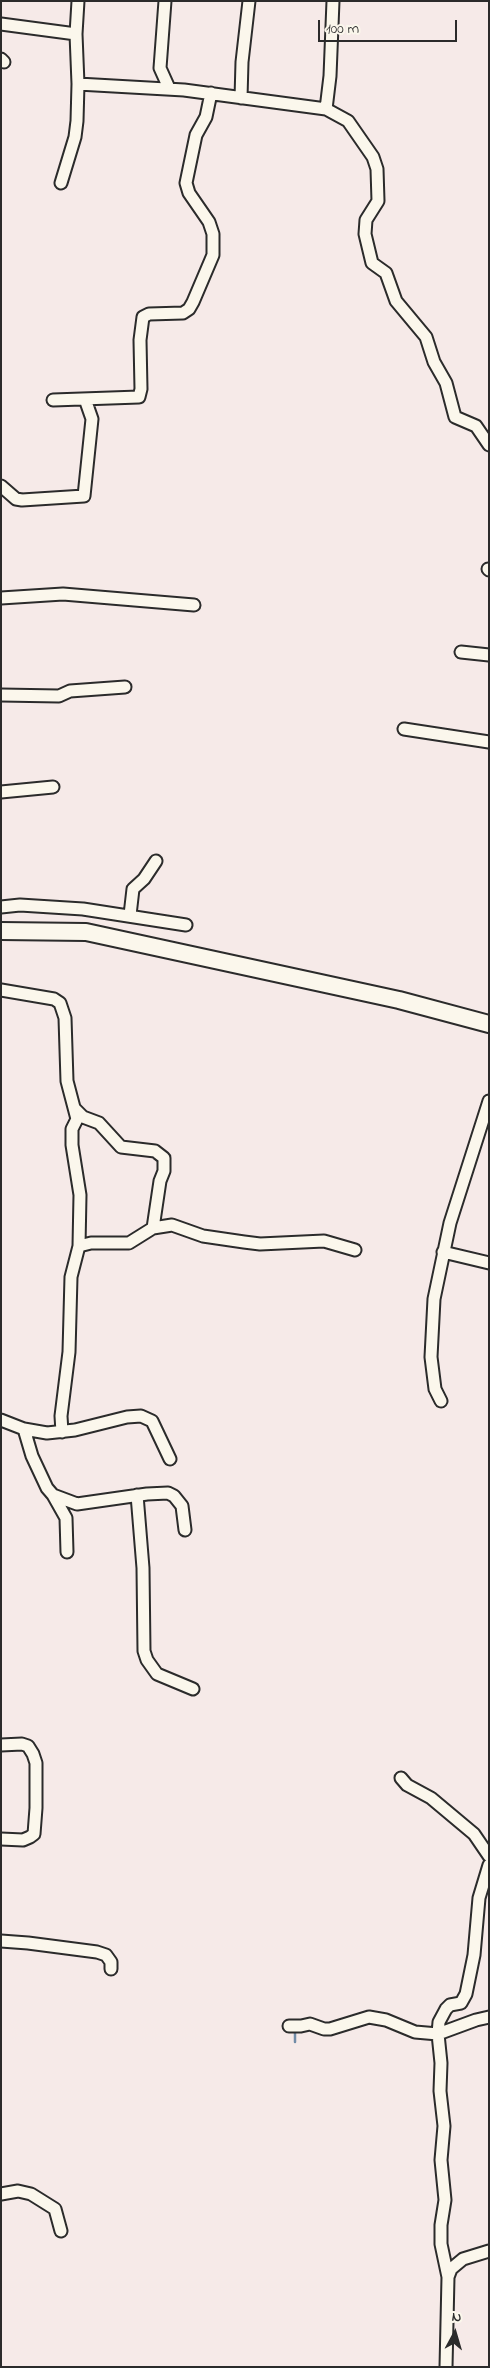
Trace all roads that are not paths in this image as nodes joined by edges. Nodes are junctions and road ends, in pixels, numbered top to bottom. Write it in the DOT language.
graph roads {
  1 [pos="78,1"];
  2 [pos="165,1"];
  3 [pos="248,1"];
  4 [pos="333,1"];
  5 [pos="1,24"];
  6 [pos="76,34"];
  7 [pos="78,84"];
  8 [pos="168,88"];
  9 [pos="211,93"];
  10 [pos="241,98"];
  11 [pos="326,109"];
  12 [pos="60,183"];
  13 [pos="85,399"];
  14 [pos="52,400"];
  15 [pos="489,445"];
  16 [pos="1,486"];
  17 [pos="1,598"];
  18 [pos="194,605"];
  19 [pos="461,652"];
  20 [pos="489,655"];
  21 [pos="125,687"];
  22 [pos="1,695"];
  23 [pos="404,729"];
  24 [pos="489,742"];
  25 [pos="53,787"];
  26 [pos="1,792"];
  27 [pos="156,860"];
  28 [pos="1,907"];
  29 [pos="130,915"];
  30 [pos="186,925"];
  31 [pos="1,931"];
  32 [pos="1,990"];
  33 [pos="488,1025"];
  34 [pos="489,1101"];
  35 [pos="76,1109"];
  36 [pos="153,1228"];
  37 [pos="79,1246"];
  38 [pos="355,1250"];
  39 [pos="443,1252"];
  40 [pos="489,1263"];
  41 [pos="441,1401"];
  42 [pos="1,1420"];
  43 [pos="24,1429"];
  44 [pos="62,1432"];
  45 [pos="170,1459"];
  46 [pos="53,1495"];
  47 [pos="137,1495"];
  48 [pos="185,1530"];
  49 [pos="67,1552"];
  50 [pos="193,1689"];
  51 [pos="1,1745"];
  52 [pos="401,1778"];
  53 [pos="1,1839"];
  54 [pos="489,1856"];
  55 [pos="489,1865"];
  56 [pos="1,1942"];
  57 [pos="111,1969"];
  58 [pos="489,2017"];
  59 [pos="295,2026"];
  60 [pos="438,2034"];
  61 [pos="1,2194"];
  62 [pos="60,2231"];
  63 [pos="489,2251"];
  64 [pos="448,2278"];
  65 [pos="446,2367"];
  1 -- 6 [label="street"];
  2 -- 8 [label="street"];
  3 -- 10 [label="street"];
  4 -- 11 [label="street"];
  5 -- 6 [label="street"];
  6 -- 7 [label="street"];
  7 -- 8 [label="street"];
  7 -- 12 [label="street"];
  8 -- 9 [label="street"];
  9 -- 10 [label="street"];
  9 -- 13 [label="street"];
  10 -- 11 [label="street"];
  11 -- 15 [label="street"];
  13 -- 14 [label="street"];
  13 -- 16 [label="street"];
  17 -- 18 [label="street"];
  19 -- 20 [label="street"];
  21 -- 22 [label="street"];
  23 -- 24 [label="street"];
  25 -- 26 [label="street"];
  27 -- 29 [label="street"];
  28 -- 29 [label="street"];
  29 -- 30 [label="street"];
  31 -- 33 [label="main road"];
  32 -- 35 [label="street"];
  34 -- 39 [label="street"];
  35 -- 36 [label="street"];
  35 -- 37 [label="street"];
  36 -- 37 [label="street"];
  36 -- 38 [label="street"];
  37 -- 44 [label="street"];
  39 -- 40 [label="street"];
  39 -- 41 [label="street"];
  42 -- 43 [label="street"];
  43 -- 44 [label="street"];
  43 -- 46 [label="street"];
  44 -- 45 [label="street"];
  46 -- 47 [label="street"];
  46 -- 49 [label="street"];
  47 -- 48 [label="street"];
  47 -- 50 [label="street"];
  51 -- 53 [label="street"];
  52 -- 54 [label="street"];
  55 -- 60 [label="street"];
  56 -- 57 [label="street"];
  58 -- 60 [label="street"];
  59 -- 60 [label="street"];
  60 -- 64 [label="street"];
  61 -- 62 [label="street"];
  63 -- 64 [label="street"];
  64 -- 65 [label="street"];
}
